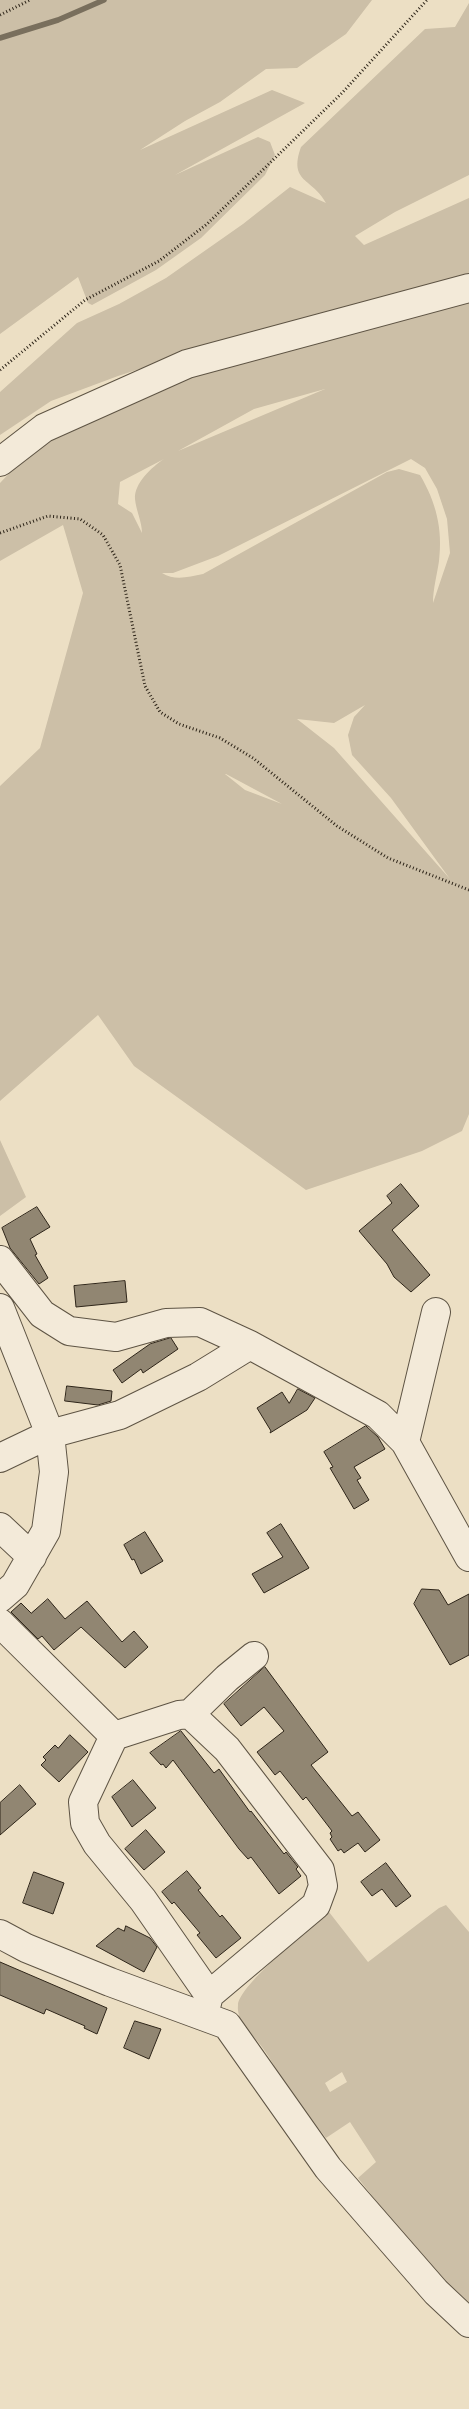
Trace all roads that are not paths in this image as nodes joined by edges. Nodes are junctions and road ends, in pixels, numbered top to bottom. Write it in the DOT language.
graph roads {
  1 [pos="469,288"];
  2 [pos="0,462"];
  3 [pos="0,1260"];
  4 [pos="0,1308"];
  5 [pos="436,1312"];
  6 [pos="250,1345"];
  7 [pos="50,1434"];
  8 [pos="405,1442"];
  9 [pos="0,1458"];
  10 [pos="0,1527"];
  11 [pos="32,1557"];
  12 [pos="469,1557"];
  13 [pos="0,1598"];
  14 [pos="0,1622"];
  15 [pos="254,1656"];
  16 [pos="190,1714"];
  17 [pos="114,1736"];
  18 [pos="0,1934"];
  19 [pos="206,2005"];
  20 [pos="469,2323"];
  1 -- 2 [label="street"];
  3 -- 6 [label="street"];
  4 -- 7 [label="street"];
  5 -- 8 [label="street"];
  6 -- 7 [label="street"];
  6 -- 8 [label="street"];
  7 -- 9 [label="street"];
  7 -- 11 [label="street"];
  8 -- 12 [label="street"];
  10 -- 11 [label="street"];
  11 -- 13 [label="street"];
  14 -- 17 [label="street"];
  15 -- 16 [label="street"];
  16 -- 17 [label="street"];
  16 -- 19 [label="street"];
  17 -- 19 [label="street"];
  18 -- 19 [label="street"];
  19 -- 20 [label="street"];
}
